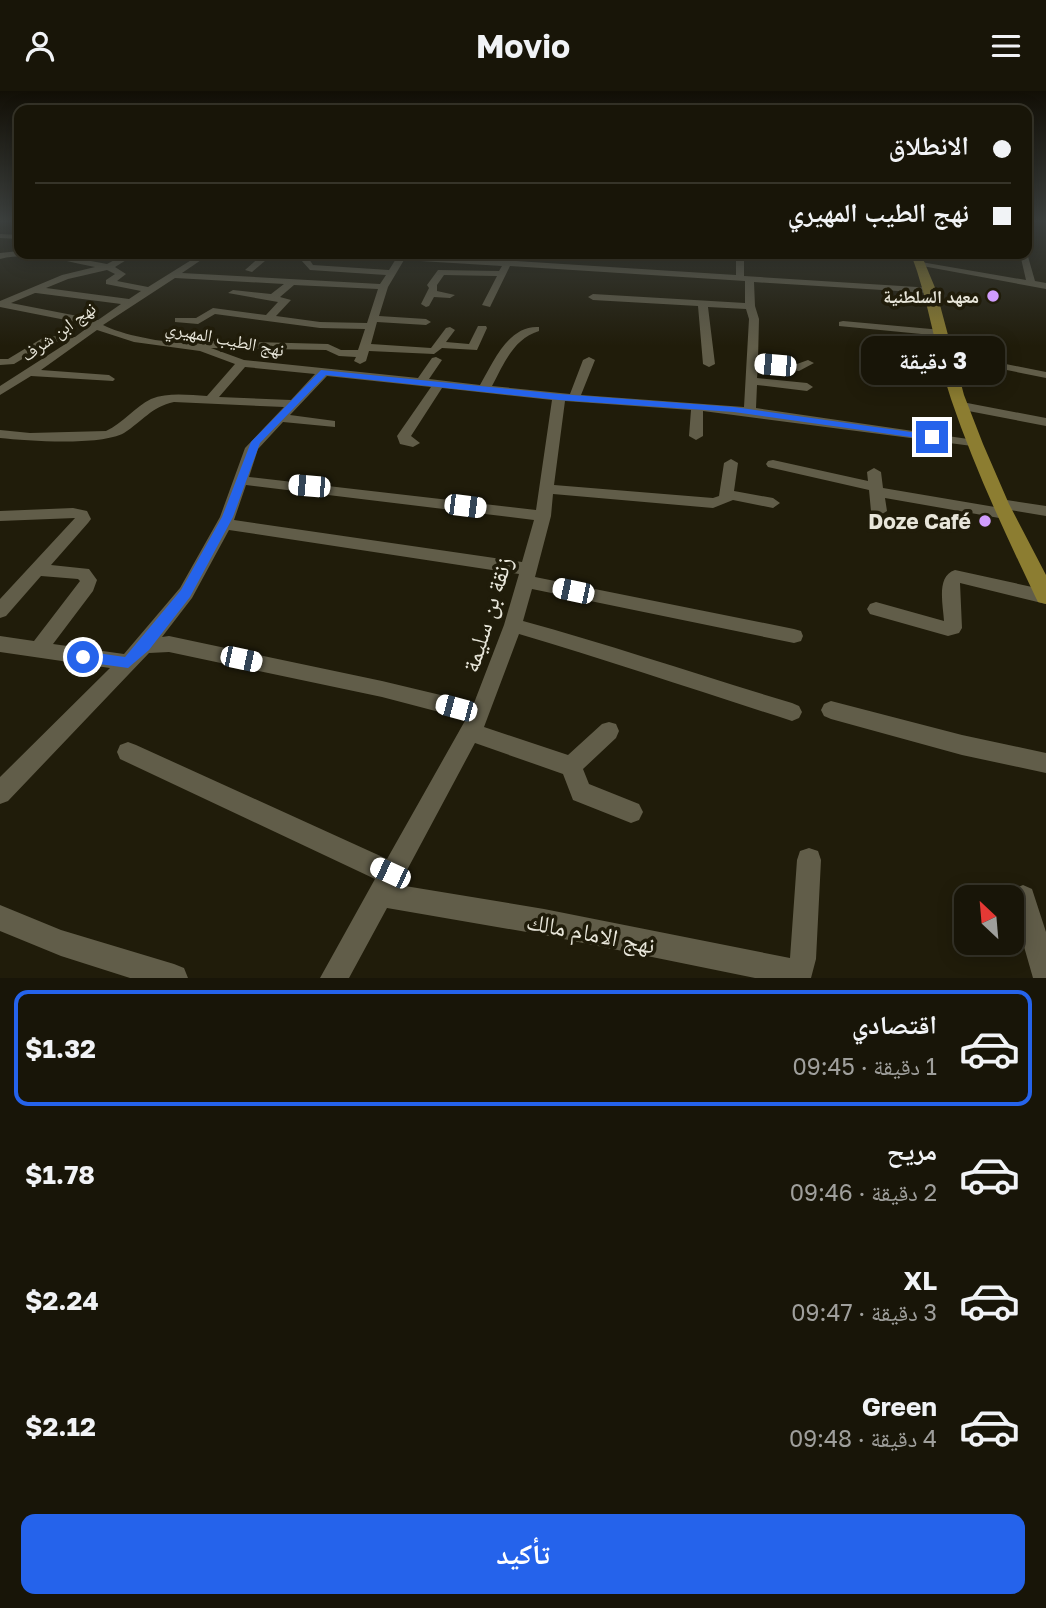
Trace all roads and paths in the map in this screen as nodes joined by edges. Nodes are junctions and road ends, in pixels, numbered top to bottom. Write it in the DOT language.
graph roads {
  1 [pos="82,262"];
  2 [pos="117,262"];
  3 [pos="192,262"];
  4 [pos="258,262"];
  5 [pos="306,262"];
  6 [pos="397,262"];
  7 [pos="500,262"];
  8 [pos="542,262"];
  9 [pos="585,262"];
  10 [pos="742,262"];
  11 [pos="920,262"];
  12 [pos="935,262"];
  13 [pos="1026,262"];
  14 [pos="508,263"];
  15 [pos="545,264"];
  16 [pos="584,266"];
  17 [pos="108,267"];
  18 [pos="237,267"];
  19 [pos="344,270"];
  20 [pos="391,273"];
  21 [pos="502,274"];
  22 [pos="171,275"];
  23 [pos="745,277"];
  24 [pos="292,282"];
  25 [pos="1031,283"];
  26 [pos="334,284"];
  27 [pos="383,286"];
  28 [pos="1046,286"];
  29 [pos="34,289"];
  30 [pos="148,290"];
  31 [pos="930,290"];
  32 [pos="450,291"];
  33 [pos="233,293"];
  34 [pos="593,296"];
  35 [pos="273,297"];
  36 [pos="130,302"];
  37 [pos="703,303"];
  38 [pos="0,304"];
  39 [pos="487,305"];
  40 [pos="750,306"];
  41 [pos="201,308"];
  42 [pos="213,311"];
  43 [pos="270,317"];
  44 [pos="179,320"];
  45 [pos="426,322"];
  46 [pos="372,323"];
  47 [pos="843,324"];
  48 [pos="98,325"];
  49 [pos="482,328"];
  50 [pos="535,329"];
  51 [pos="450,330"];
  52 [pos="942,333"];
  53 [pos="78,341"];
  54 [pos="440,345"];
  55 [pos="201,348"];
  56 [pos="363,350"];
  57 [pos="946,355"];
  58 [pos="436,360"];
  59 [pos="589,360"];
  60 [pos="0,362"];
  61 [pos="242,362"];
  62 [pos="751,363"];
  63 [pos="808,363"];
  64 [pos="709,364"];
  65 [pos="324,372"];
  66 [pos="31,373"];
  67 [pos="356,375"];
  68 [pos="1046,375"];
  69 [pos="109,379"];
  70 [pos="751,381"];
  71 [pos="421,382"];
  72 [pos="439,384"];
  73 [pos="807,387"];
  74 [pos="484,389"];
  75 [pos="0,391"];
  76 [pos="566,398"];
  77 [pos="209,400"];
  78 [pos="294,404"];
  79 [pos="697,406"];
  80 [pos="962,406"];
  81 [pos="750,411"];
  82 [pos="280,418"];
  83 [pos="1046,422"];
  84 [pos="330,424"];
  85 [pos="0,434"];
  86 [pos="696,436"];
  87 [pos="413,443"];
  88 [pos="975,444"];
  89 [pos="731,463"];
  90 [pos="773,464"];
  91 [pos="240,480"];
  92 [pos="876,484"];
  93 [pos="547,489"];
  94 [pos="727,494"];
  95 [pos="773,503"];
  96 [pos="1002,509"];
  97 [pos="879,511"];
  98 [pos="1046,511"];
  99 [pos="0,516"];
  100 [pos="543,516"];
  101 [pos="224,524"];
  102 [pos="1039,569"];
  103 [pos="38,570"];
  104 [pos="527,575"];
  105 [pos="1046,596"];
  106 [pos="876,609"];
  107 [pos="0,611"];
  108 [pos="513,625"];
  109 [pos="794,636"];
  110 [pos="0,644"];
  111 [pos="144,646"];
  112 [pos="38,650"];
  113 [pos="128,663"];
  114 [pos="831,710"];
  115 [pos="792,712"];
  116 [pos="475,723"];
  117 [pos="609,731"];
  118 [pos="128,752"];
  119 [pos="1046,763"];
  120 [pos="571,766"];
  121 [pos="0,793"];
  122 [pos="631,812"];
  123 [pos="809,860"];
  124 [pos="384,884"];
  125 [pos="1024,901"];
  126 [pos="0,918"];
  127 [pos="797,976"];
  128 [pos="1046,976"];
  129 [pos="174,978"];
  130 [pos="334,978"];
  1 -- 17 [label="street"];
  2 -- 17 [label="street"];
  3 -- 22 [label="street, نهج ابن شرف"];
  4 -- 18 [label="street"];
  5 -- 19 [label="street"];
  6 -- 20 [label="street"];
  7 -- 14 [label="street"];
  8 -- 15 [label="street"];
  9 -- 16 [label="street"];
  10 -- 23 [label="street"];
  11 -- 31 [label="main road"];
  12 -- 25 [label="street"];
  13 -- 25 [label="street"];
  14 -- 15 [label="street"];
  14 -- 21 [label="street"];
  15 -- 16 [label="street"];
  16 -- 23 [label="street"];
  17 -- 29 [label="street"];
  17 -- 30 [label="street"];
  19 -- 20 [label="street"];
  19 -- 26 [label="street"];
  20 -- 27 [label="street"];
  21 -- 32 [label="street"];
  21 -- 39 [label="street"];
  22 -- 24 [label="street"];
  22 -- 30 [label="street, نهج ابن شرف"];
  23 -- 31 [label="street"];
  23 -- 40 [label="street"];
  24 -- 26 [label="street"];
  24 -- 35 [label="street"];
  25 -- 28 [label="street"];
  26 -- 27 [label="street"];
  27 -- 46 [label="street"];
  29 -- 36 [label="street"];
  29 -- 38 [label="street"];
  30 -- 36 [label="street, نهج ابن شرف"];
  31 -- 52 [label="main road"];
  33 -- 35 [label="street"];
  34 -- 37 [label="street"];
  35 -- 43 [label="street"];
  36 -- 48 [label="street, نهج ابن شرف"];
  37 -- 40 [label="street"];
  37 -- 64 [label="street"];
  38 -- 48 [label="street, نهج الطيب المهيري"];
  40 -- 62 [label="street"];
  41 -- 42 [label="street"];
  42 -- 43 [label="street"];
  42 -- 44 [label="street"];
  43 -- 46 [label="street"];
  45 -- 46 [label="street"];
  46 -- 56 [label="street"];
  47 -- 52 [label="street"];
  48 -- 53 [label="street, نهج ابن شرف"];
  48 -- 55 [label="street, نهج الطيب المهيري"];
  49 -- 54 [label="street"];
  50 -- 74 [label="street"];
  51 -- 54 [label="street"];
  52 -- 57 [label="main road"];
  53 -- 60 [label="street"];
  53 -- 66 [label="street, نهج ابن شرف"];
  54 -- 56 [label="street"];
  55 -- 56 [label="street"];
  55 -- 61 [label="street, نهج الطيب المهيري"];
  56 -- 67 [label="street"];
  57 -- 68 [label="street"];
  57 -- 80 [label="main road"];
  58 -- 71 [label="street"];
  59 -- 76 [label="street, زنقة بن سليمة"];
  61 -- 65 [label="street, نهج الطيب المهيري"];
  61 -- 77 [label="street"];
  62 -- 63 [label="street"];
  62 -- 70 [label="street"];
  65 -- 67 [label="street, نهج الطيب المهيري"];
  65 -- 78 [label="street"];
  66 -- 69 [label="street"];
  66 -- 75 [label="street, نهج ابن شرف"];
  67 -- 71 [label="street, نهج الطيب المهيري"];
  70 -- 73 [label="street"];
  70 -- 81 [label="street"];
  71 -- 72 [label="street, نهج الطيب المهيري"];
  72 -- 74 [label="street, نهج الطيب المهيري"];
  72 -- 87 [label="street"];
  74 -- 76 [label="street, نهج الطيب المهيري"];
  76 -- 79 [label="street, نهج الطيب المهيري"];
  76 -- 93 [label="street, زنقة بن سليمة"];
  77 -- 78 [label="street"];
  77 -- 85 [label="street"];
  78 -- 82 [label="street"];
  79 -- 81 [label="street, نهج الطيب المهيري"];
  79 -- 86 [label="street"];
  80 -- 83 [label="street"];
  80 -- 88 [label="main road"];
  81 -- 88 [label="street, نهج الطيب المهيري"];
  82 -- 84 [label="street"];
  82 -- 91 [label="street"];
  88 -- 96 [label="main road"];
  89 -- 94 [label="street"];
  90 -- 92 [label="street"];
  91 -- 100 [label="street"];
  91 -- 101 [label="street"];
  92 -- 96 [label="street"];
  92 -- 97 [label="street"];
  93 -- 94 [label="street"];
  93 -- 100 [label="street, زنقة بن سليمة"];
  94 -- 95 [label="street"];
  96 -- 98 [label="street"];
  96 -- 102 [label="main road"];
  99 -- 103 [label="street"];
  100 -- 104 [label="street, زنقة بن سليمة"];
  101 -- 104 [label="street"];
  101 -- 111 [label="street"];
  102 -- 105 [label="main road"];
  103 -- 107 [label="street"];
  103 -- 112 [label="street"];
  104 -- 108 [label="street, زنقة بن سليمة"];
  104 -- 109 [label="street"];
  105 -- 106 [label="street"];
  108 -- 115 [label="street"];
  108 -- 116 [label="street, زنقة بن سليمة"];
  110 -- 112 [label="street"];
  111 -- 113 [label="street"];
  111 -- 116 [label="street"];
  112 -- 113 [label="street"];
  113 -- 121 [label="street"];
  114 -- 119 [label="street"];
  116 -- 120 [label="street"];
  116 -- 124 [label="street, زنقة بن سليمة"];
  117 -- 120 [label="street"];
  118 -- 124 [label="street, نهج الامام مالك"];
  120 -- 122 [label="street"];
  123 -- 127 [label="street"];
  124 -- 127 [label="street, نهج الامام مالك"];
  124 -- 130 [label="street, زنقة بن سليمة"];
  125 -- 128 [label="street"];
  126 -- 129 [label="street"];
}
